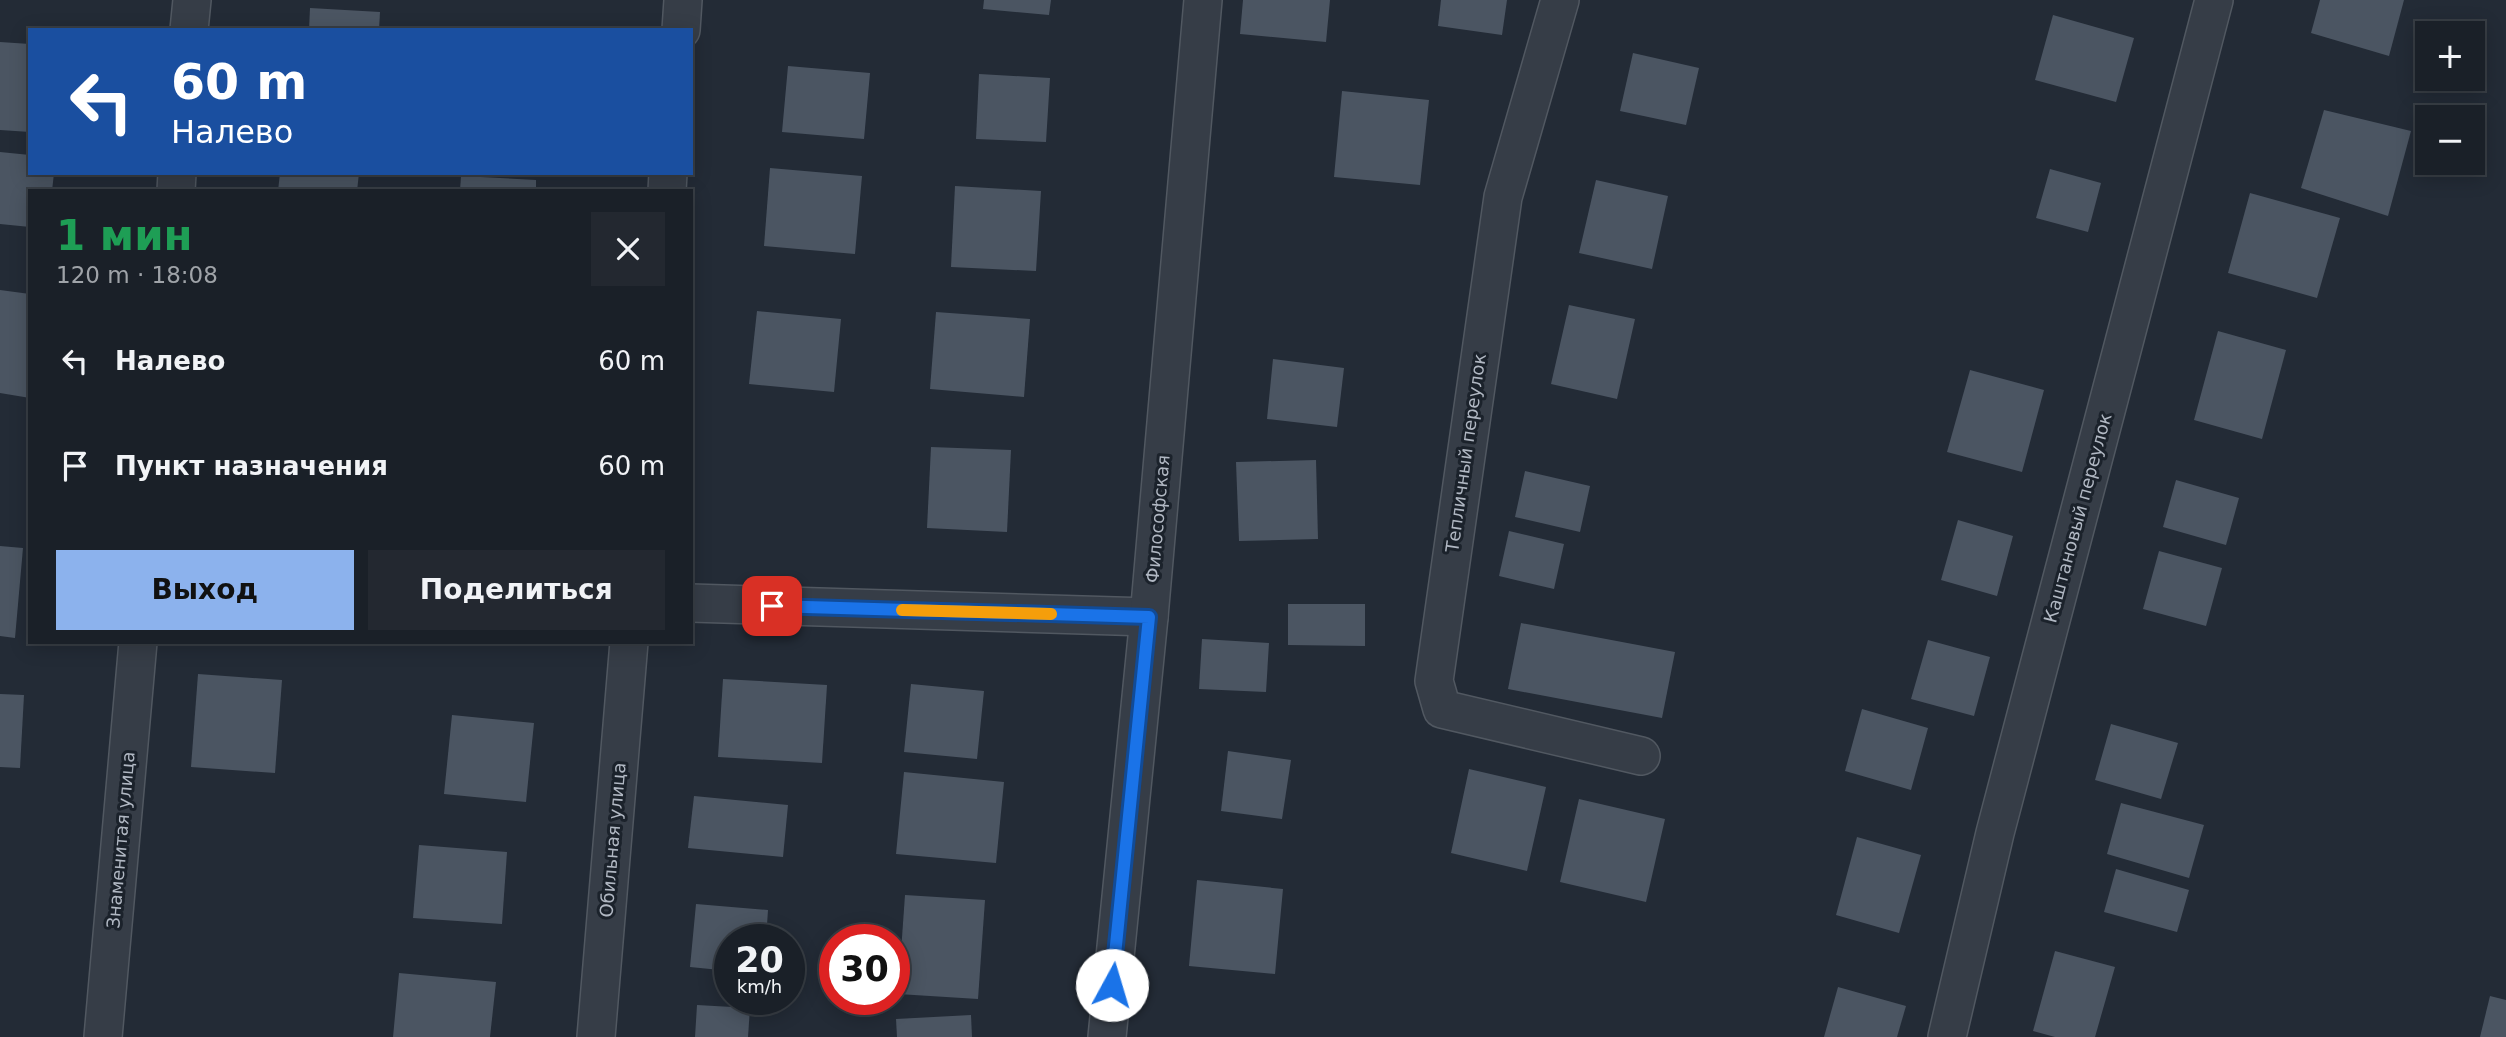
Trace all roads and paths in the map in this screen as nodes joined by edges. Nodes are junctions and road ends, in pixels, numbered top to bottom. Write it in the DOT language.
graph roads {
  1 [pos="191,0"];
  2 [pos="683,0"];
  3 [pos="1203,0"];
  4 [pos="1560,0"];
  5 [pos="2214,0"];
  6 [pos="189,28"];
  7 [pos="681,28"];
  8 [pos="693,603"];
  9 [pos="1149,617"];
  10 [pos="138,644"];
  11 [pos="629,644"];
  12 [pos="1641,756"];
  13 [pos="103,1037"];
  14 [pos="596,1037"];
  15 [pos="1107,1037"];
  16 [pos="1947,1037"];
  1 -- 6 [label="street"];
  2 -- 7 [label="street"];
  3 -- 9 [label="street, Философская"];
  4 -- 12 [label="street, Тепличный переулок"];
  5 -- 16 [label="street, Каштановый переулок"];
  8 -- 9 [label="street"];
  9 -- 15 [label="street, Философская"];
  10 -- 13 [label="street, Знаменитая улица"];
  11 -- 14 [label="street, Обильная улица"];
}
